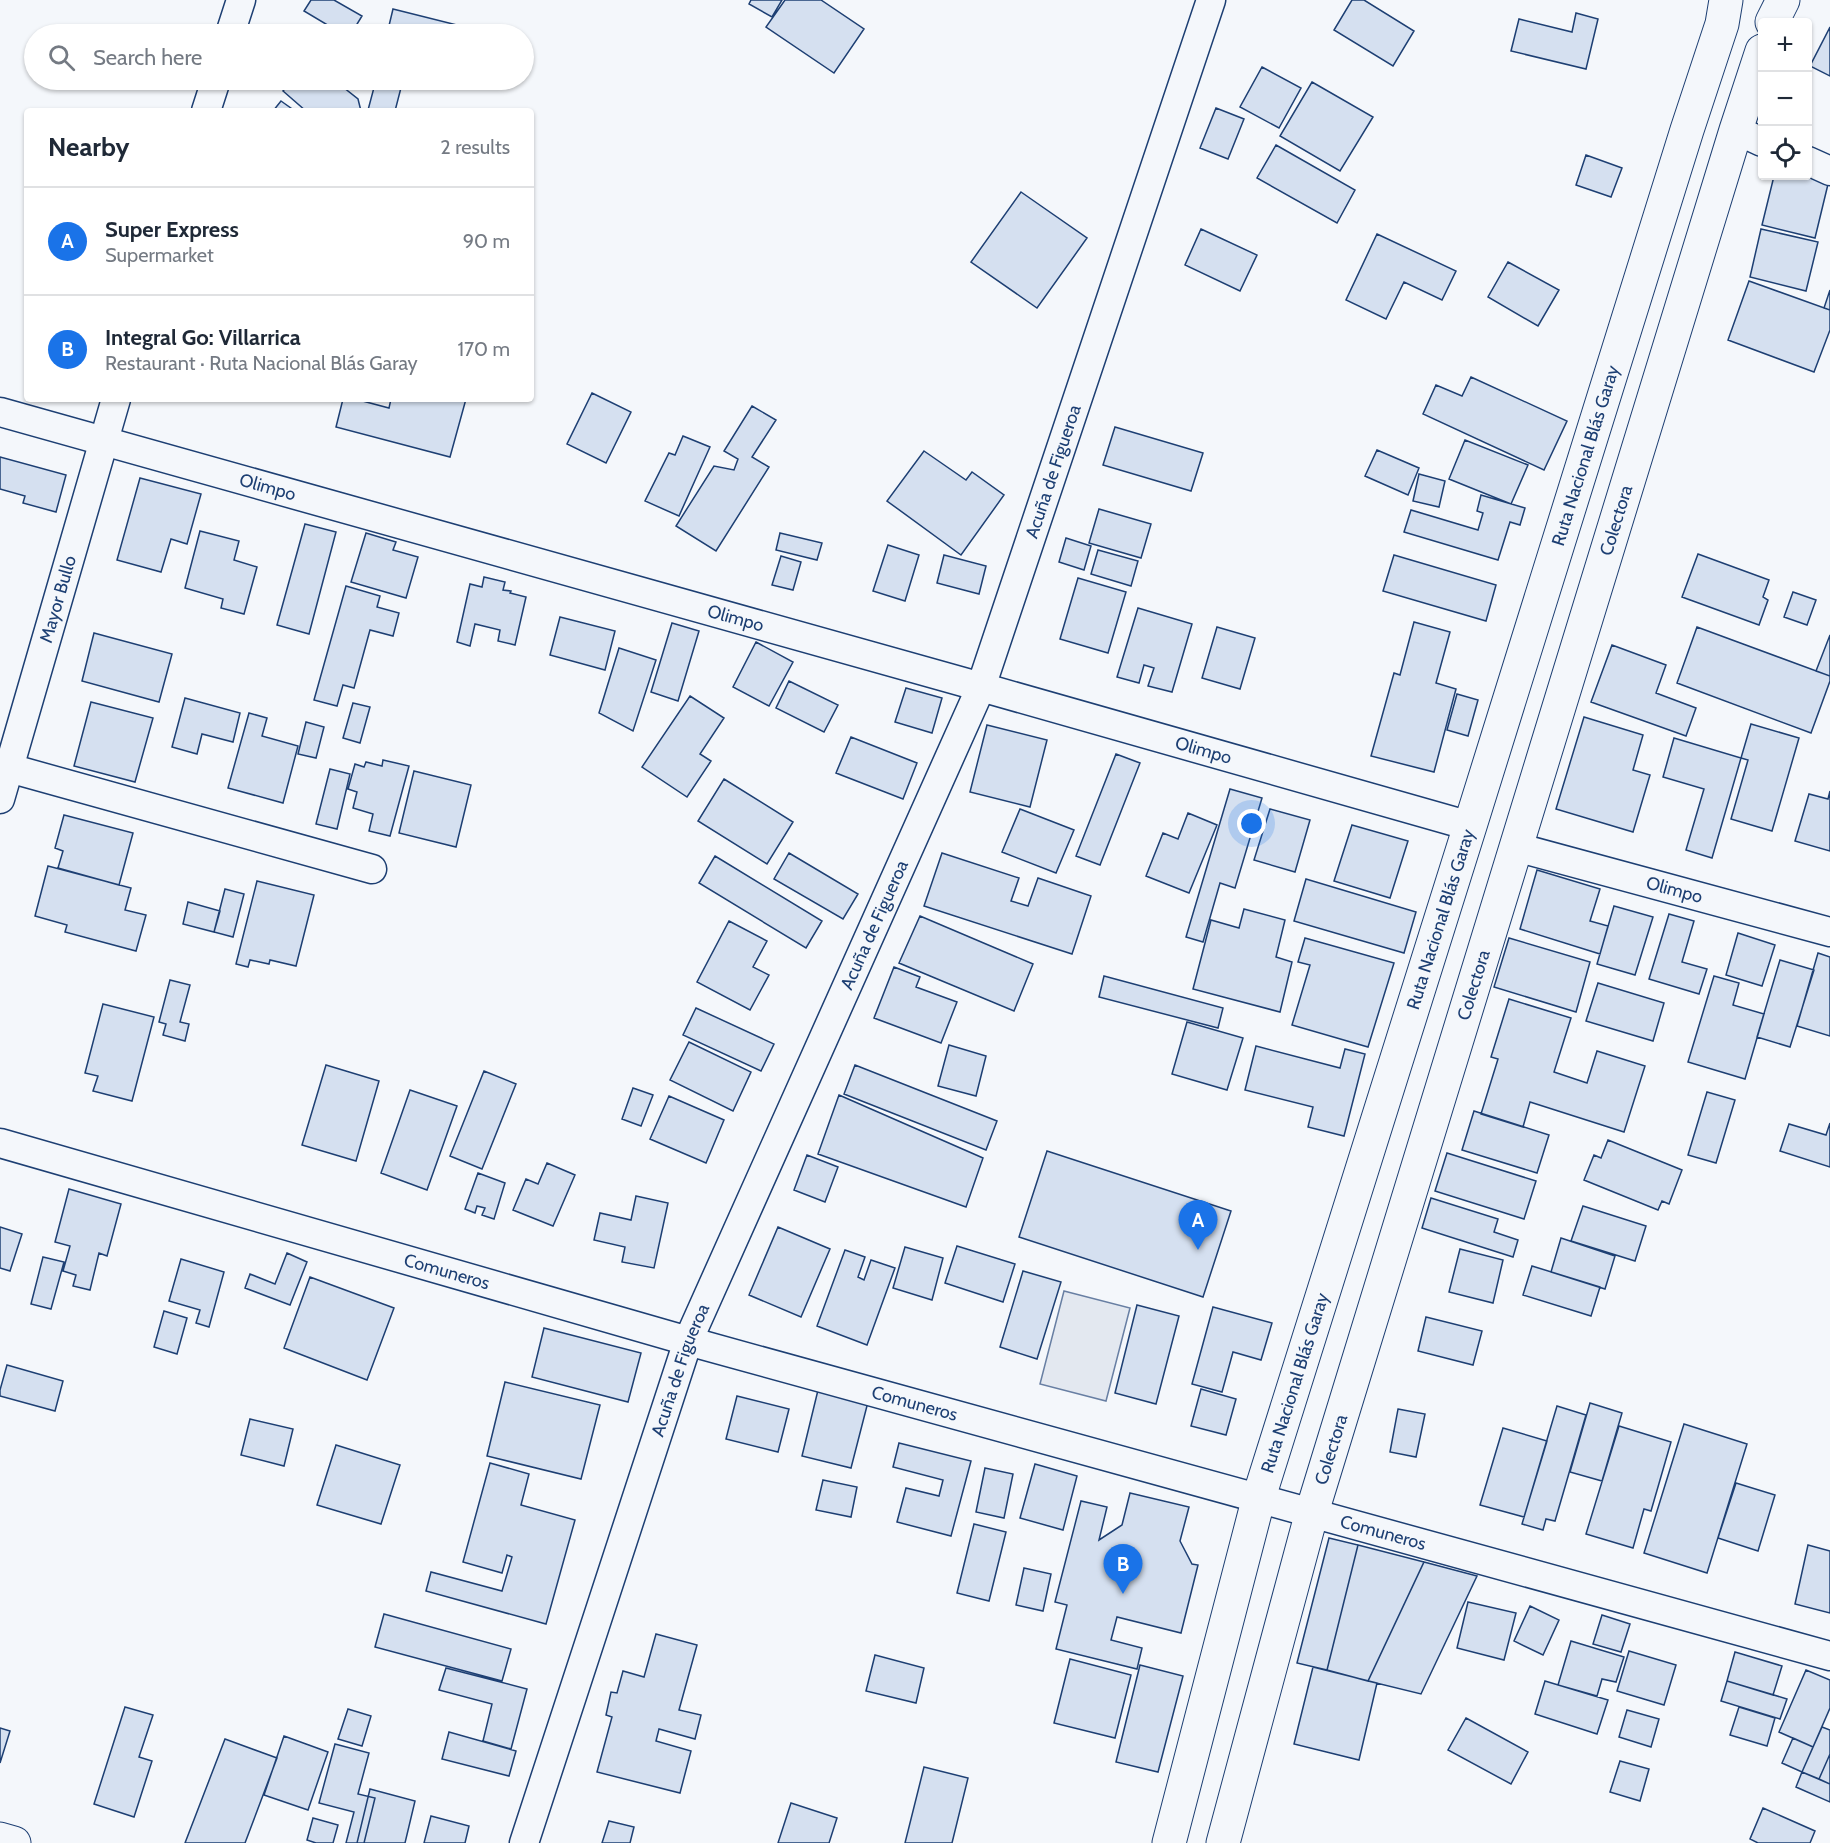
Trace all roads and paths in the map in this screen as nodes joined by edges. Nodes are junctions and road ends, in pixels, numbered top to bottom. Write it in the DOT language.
graph roads {
  1 [pos="241,0"];
  2 [pos="1211,0"];
  3 [pos="1726,0"];
  4 [pos="1783,0"];
  5 [pos="1774,18"];
  6 [pos="233,24"];
  7 [pos="1759,72"];
  8 [pos="213,90"];
  9 [pos="207,108"];
  10 [pos="1749,136"];
  11 [pos="1812,163"];
  12 [pos="1830,171"];
  13 [pos="115,402"];
  14 [pos="0,412"];
  15 [pos="103,440"];
  16 [pos="981,687"];
  17 [pos="9,768"];
  18 [pos="0,799"];
  19 [pos="1470,826"];
  20 [pos="1516,848"];
  21 [pos="372,869"];
  22 [pos="1830,932"];
  23 [pos="0,1143"];
  24 [pos="688,1341"];
  25 [pos="1258,1497"];
  26 [pos="1312,1512"];
  27 [pos="1830,1656"];
  28 [pos="0,1839"];
  29 [pos="14,1843"];
  30 [pos="525,1843"];
  31 [pos="1169,1843"];
  32 [pos="1223,1843"];
  1 -- 6 [label="street"];
  2 -- 16 [label="street, Acuña de Figueroa"];
  3 -- 19 [label="main road, Ruta Nacional Blás Garay"];
  4 -- 5 [label="main road"];
  7 -- 10 [label="main road, Colectora"];
  8 -- 9 [label="street"];
  10 -- 20 [label="main road, Colectora"];
  11 -- 12 [label="street"];
  13 -- 15 [label="street, Mayor Bullo"];
  14 -- 15 [label="street, Olimpo"];
  15 -- 16 [label="street, Olimpo"];
  15 -- 17 [label="street, Mayor Bullo"];
  16 -- 19 [label="street, Olimpo"];
  16 -- 24 [label="street, Acuña de Figueroa"];
  17 -- 18 [label="street, Mayor Bullo"];
  17 -- 21 [label="street"];
  19 -- 25 [label="main road, Ruta Nacional Blás Garay"];
  20 -- 22 [label="street, Olimpo"];
  20 -- 26 [label="main road, Colectora"];
  23 -- 24 [label="street, Comuneros"];
  24 -- 25 [label="street, Comuneros"];
  24 -- 30 [label="street, Acuña de Figueroa"];
  25 -- 26 [label="street, Comuneros"];
  25 -- 31 [label="main road, Ruta Nacional Blás Garay"];
  26 -- 27 [label="street, Comuneros"];
  26 -- 32 [label="main road, Colectora"];
  28 -- 29 [label="main road"];
}
